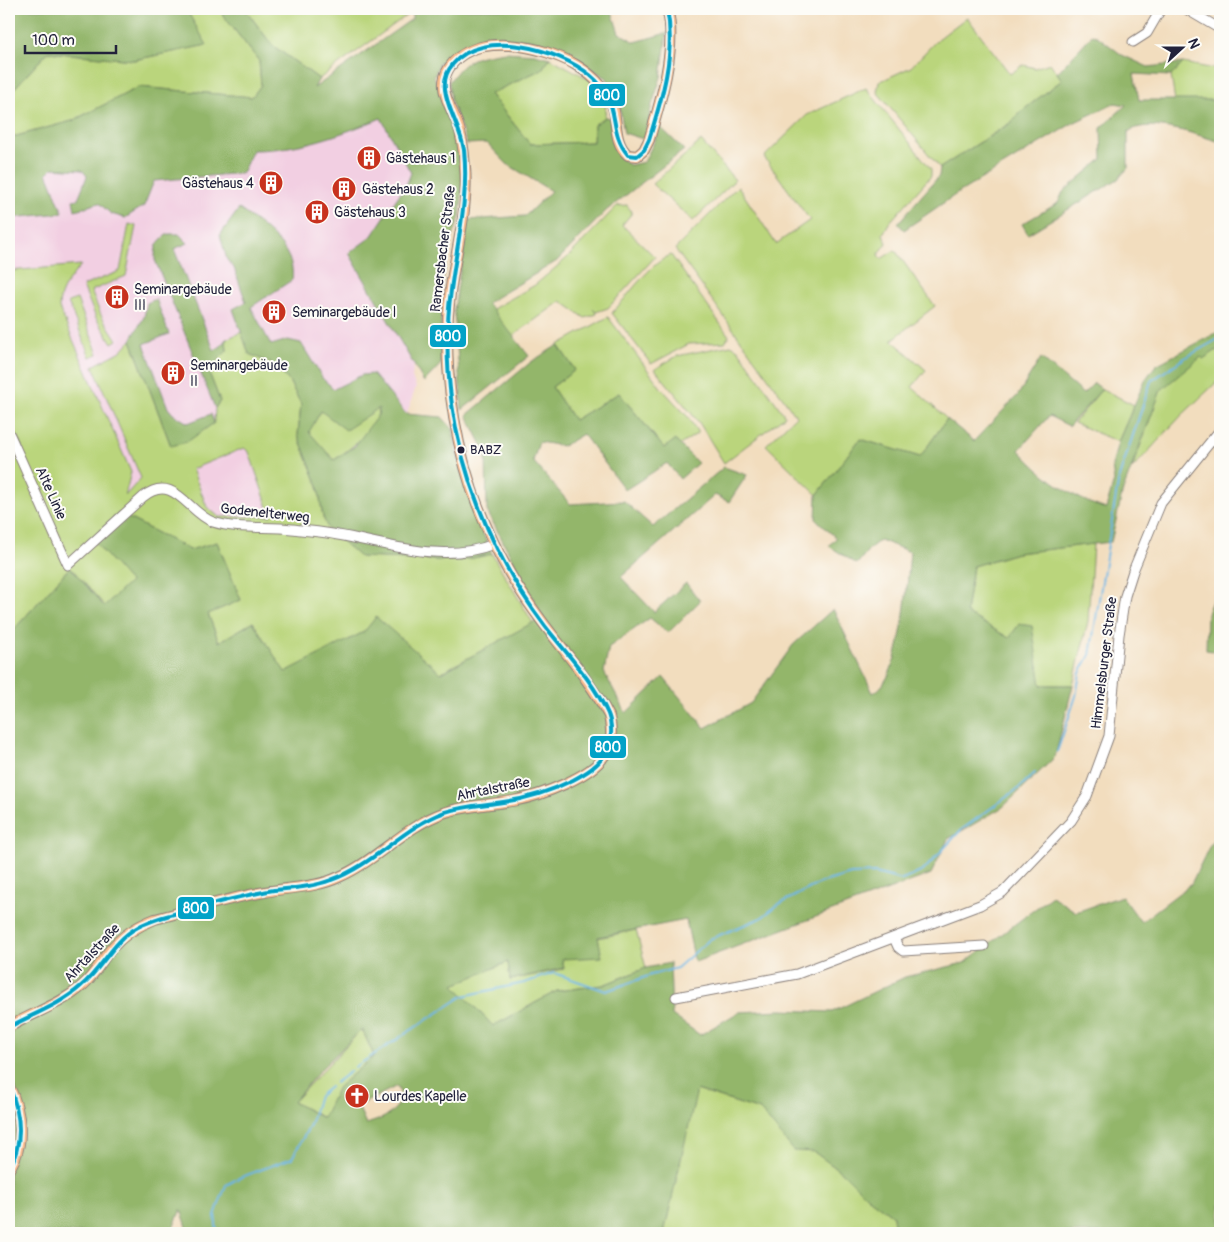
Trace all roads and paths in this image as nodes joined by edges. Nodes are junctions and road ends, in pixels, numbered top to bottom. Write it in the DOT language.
graph roads {
  1 [pos="667,9"];
  2 [pos="1161,9"];
  3 [pos="1186,9"];
  4 [pos="1220,29"];
  5 [pos="1133,42"];
  6 [pos="457,429"];
  7 [pos="1220,430"];
  8 [pos="9,433"];
  9 [pos="494,544"];
  10 [pos="68,565"];
  11 [pos="894,938"];
  12 [pos="984,946"];
  13 [pos="676,997"];
  14 [pos="9,1027"];
  15 [pos="9,1086"];
  16 [pos="9,1169"];
  1 -- 6 [label="main road, Ramersbacher Straße"];
  2 -- 5 [label="street"];
  3 -- 4 [label="street"];
  6 -- 9 [label="main road, Ahrtalstraße"];
  7 -- 11 [label="street, Himmelsburger Straße"];
  8 -- 10 [label="street, Alte Linie"];
  9 -- 10 [label="street, Godenelterweg"];
  9 -- 14 [label="main road, Ahrtalstraße"];
  11 -- 12 [label="street"];
  11 -- 13 [label="street, Himmelsburger Straße"];
  15 -- 16 [label="main road"];
}
